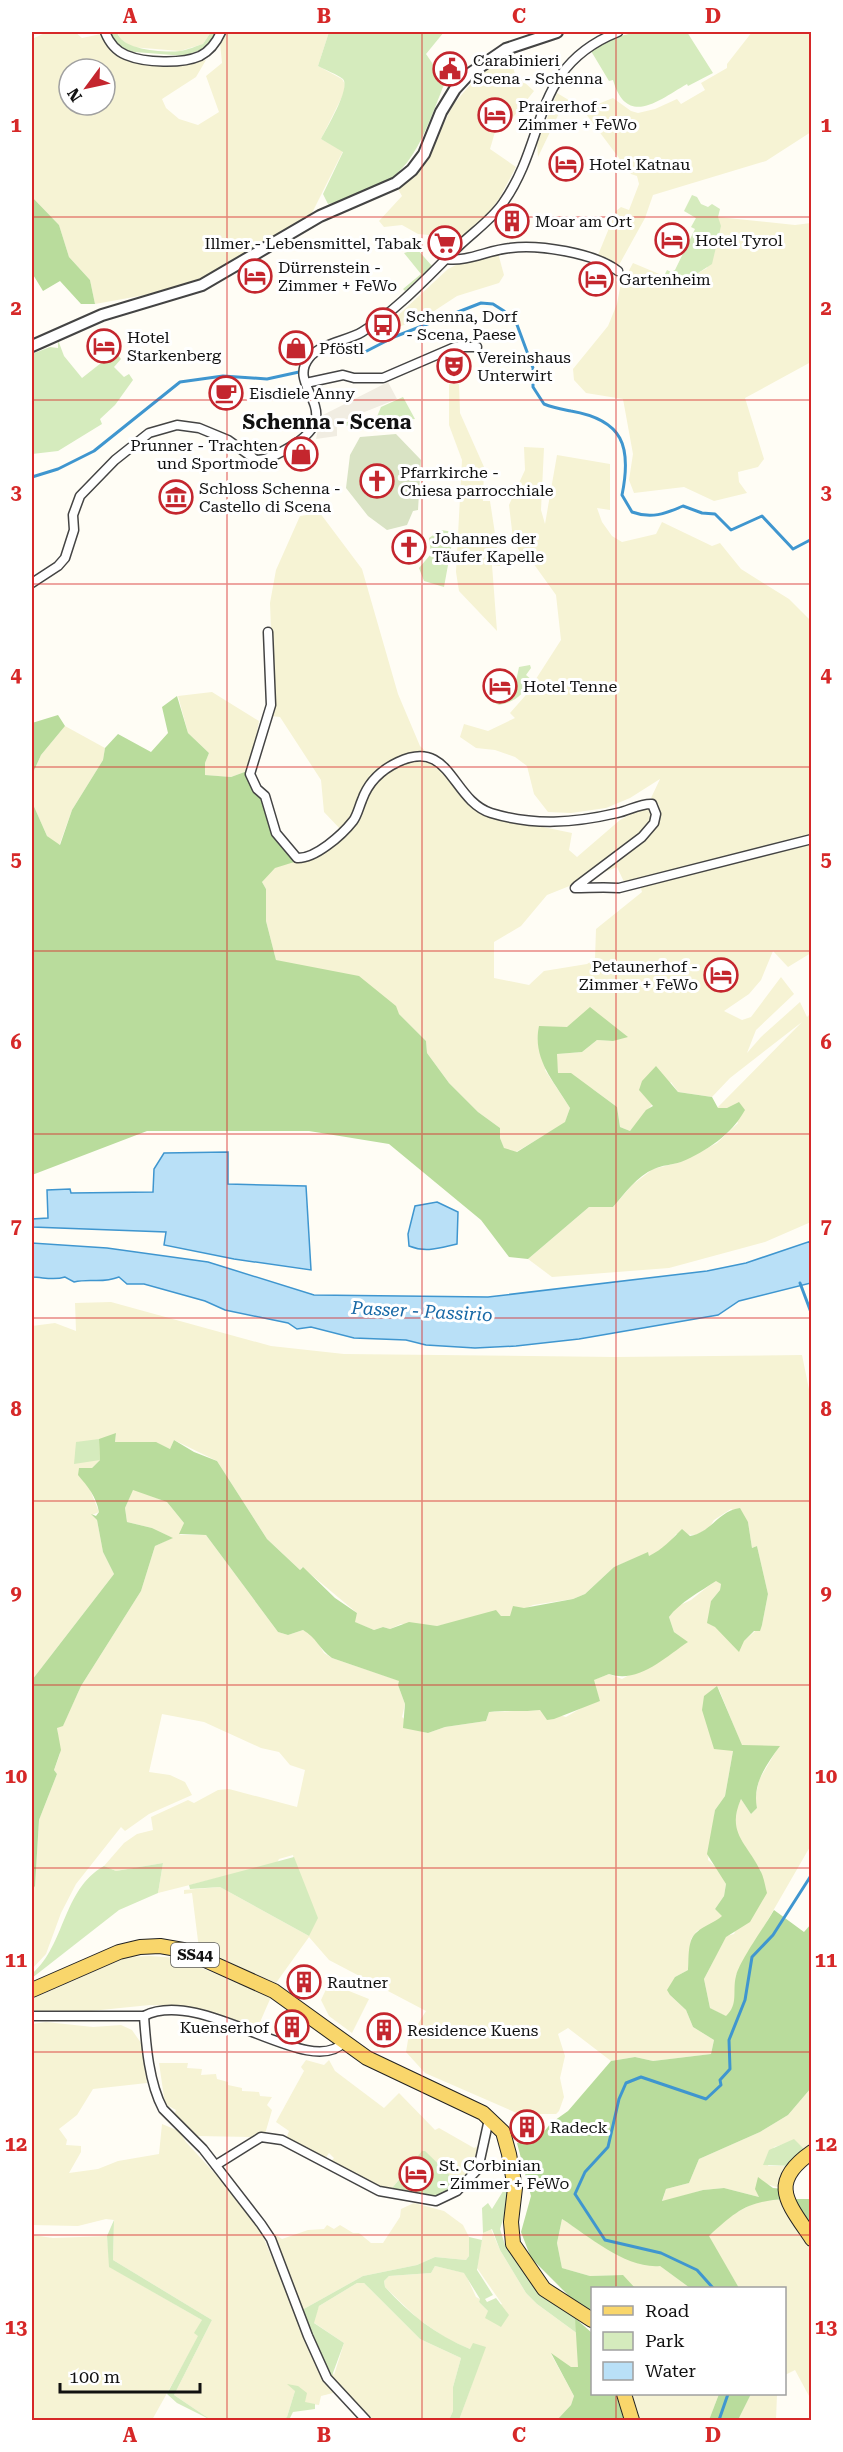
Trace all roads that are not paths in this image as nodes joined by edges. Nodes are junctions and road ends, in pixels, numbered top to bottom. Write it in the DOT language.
graph roads {
  1 [pos="105,32"];
  2 [pos="221,32"];
  3 [pos="557,32"];
  4 [pos="618,32"];
  5 [pos="446,259"];
  6 [pos="618,271"];
  7 [pos="32,346"];
  8 [pos="477,346"];
  9 [pos="306,379"];
  10 [pos="32,583"];
  11 [pos="268,632"];
  12 [pos="812,839"];
  13 [pos="32,1990"];
  14 [pos="32,2016"];
  15 [pos="144,2016"];
  16 [pos="344,2042"];
  17 [pos="489,2119"];
  18 [pos="812,2152"];
  19 [pos="216,2165"];
  20 [pos="812,2238"];
  21 [pos="591,2319"];
  22 [pos="624,2395"];
  23 [pos="366,2421"];
  24 [pos="632,2421"];
  1 -- 2 [label="street"];
  3 -- 7 [label="street"];
  4 -- 5 [label="street"];
  5 -- 6 [label="street"];
  5 -- 9 [label="street"];
  8 -- 9 [label="street"];
  9 -- 10 [label="street"];
  11 -- 12 [label="street"];
  13 -- 16 [label="main road, SS44"];
  14 -- 15 [label="street"];
  15 -- 16 [label="street"];
  15 -- 19 [label="street"];
  16 -- 17 [label="main road, SS44"];
  17 -- 19 [label="street"];
  17 -- 21 [label="main road, SS44"];
  18 -- 20 [label="main road"];
  19 -- 23 [label="street"];
  22 -- 24 [label="main road"];
}
